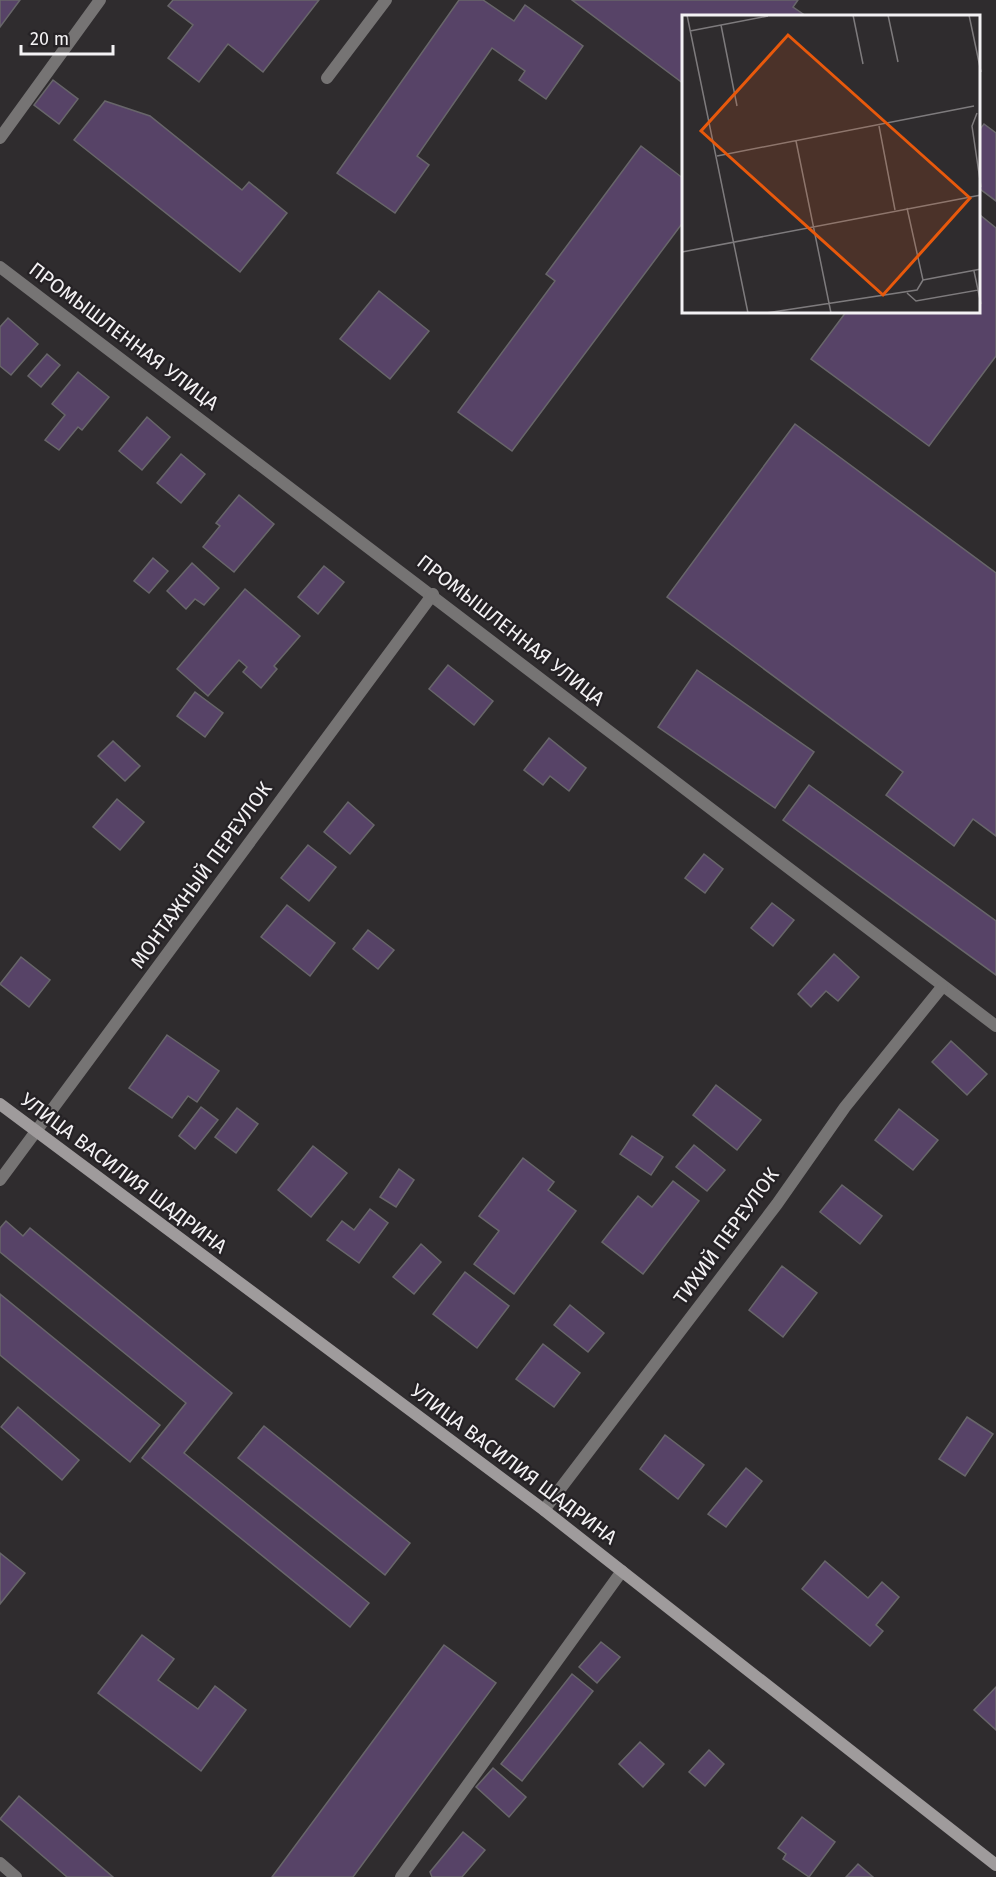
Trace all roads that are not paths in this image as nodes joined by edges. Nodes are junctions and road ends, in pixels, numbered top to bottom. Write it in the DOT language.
graph roads {
  1 [pos="100,0"];
  2 [pos="386,0"];
  3 [pos="327,78"];
  4 [pos="0,138"];
  5 [pos="0,267"];
  6 [pos="433,594"];
  7 [pos="942,987"];
  8 [pos="996,1026"];
  9 [pos="0,1104"];
  10 [pos="36,1131"];
  11 [pos="0,1180"];
  12 [pos="544,1510"];
  13 [pos="622,1571"];
  14 [pos="0,1863"];
  15 [pos="996,1865"];
  16 [pos="16,1877"];
  17 [pos="400,1877"];
  1 -- 4 [label="street"];
  2 -- 3 [label="street"];
  5 -- 6 [label="street, ПРОМЫШЛЕННАЯ УЛИЦА"];
  6 -- 7 [label="street, ПРОМЫШЛЕННАЯ УЛИЦА"];
  6 -- 10 [label="street, МОНТАЖНЫЙ ПЕРЕУЛОК"];
  7 -- 8 [label="street, ПРОМЫШЛЕННАЯ УЛИЦА"];
  7 -- 12 [label="street, ТИХИЙ ПЕРЕУЛОК"];
  9 -- 10 [label="street, УЛИЦА ВАСИЛИЯ ШАДРИНА"];
  10 -- 11 [label="street, МОНТАЖНЫЙ ПЕРЕУЛОК"];
  10 -- 12 [label="street, УЛИЦА ВАСИЛИЯ ШАДРИНА"];
  12 -- 13 [label="street, УЛИЦА ВАСИЛИЯ ШАДРИНА"];
  13 -- 15 [label="street, УЛИЦА ВАСИЛИЯ ШАДРИНА"];
  13 -- 17 [label="street"];
  14 -- 16 [label="street"];
}
